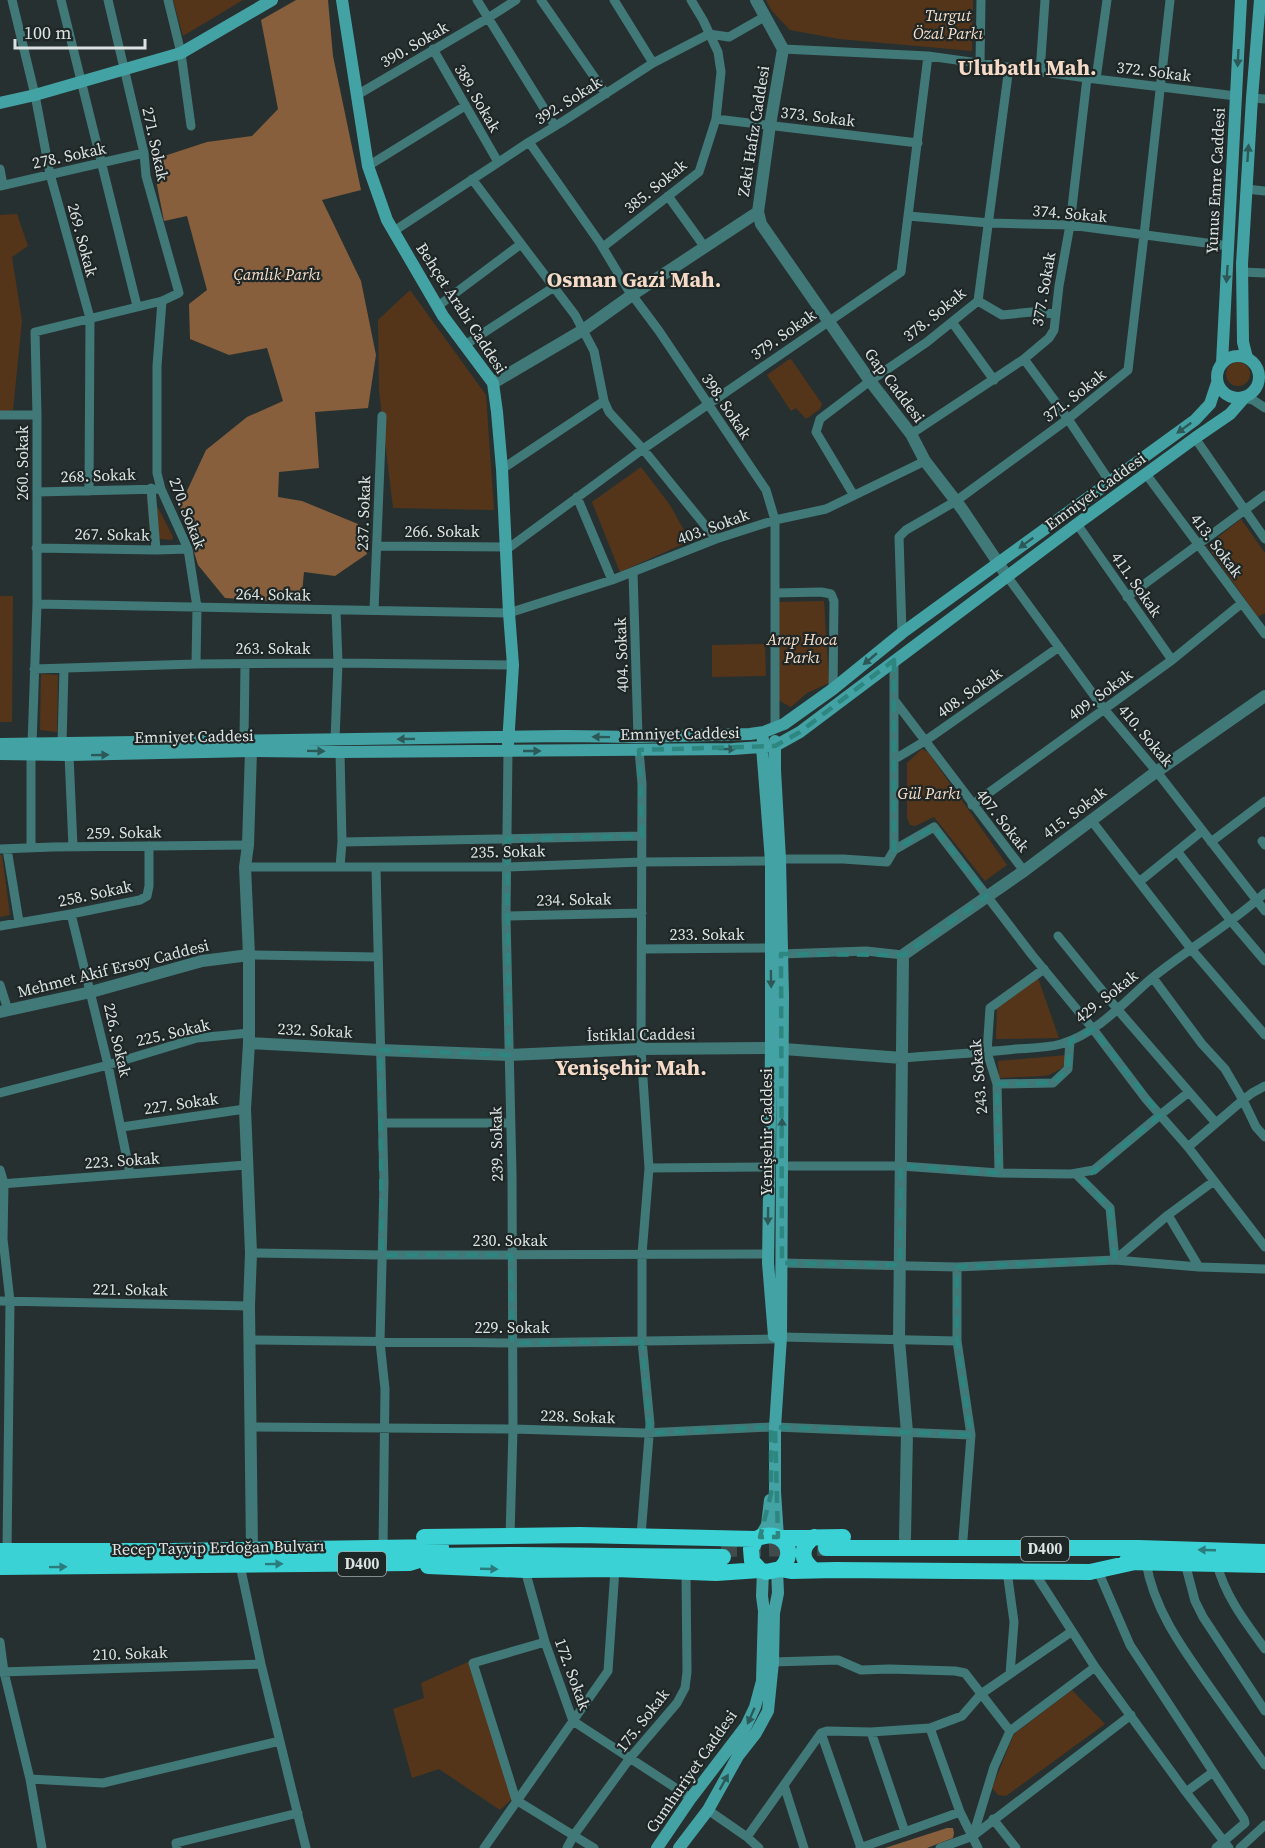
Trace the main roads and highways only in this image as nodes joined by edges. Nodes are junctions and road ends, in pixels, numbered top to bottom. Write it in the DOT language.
graph roads {
  1 [pos="272,0"];
  2 [pos="342,0"];
  3 [pos="1242,0"];
  4 [pos="1260,0"];
  5 [pos="0,103"];
  6 [pos="1247,358"];
  7 [pos="1222,363"];
  8 [pos="1262,379"];
  9 [pos="1218,383"];
  10 [pos="1244,398"];
  11 [pos="770,730"];
  12 [pos="0,744"];
  13 [pos="639,744"];
  14 [pos="508,745"];
  15 [pos="248,746"];
  16 [pos="769,747"];
  17 [pos="32,749"];
  18 [pos="0,754"];
  19 [pos="776,1166"];
  20 [pos="778,1338"];
  21 [pos="773,1427"];
  22 [pos="758,1538"];
  23 [pos="780,1538"];
  24 [pos="822,1547"];
  25 [pos="722,1548"];
  26 [pos="383,1549"];
  27 [pos="3,1551"];
  28 [pos="1140,1558"];
  29 [pos="410,1563"];
  30 [pos="1264,1563"];
  31 [pos="0,1567"];
  32 [pos="770,1570"];
  33 [pos="814,1570"];
  34 [pos="716,1574"];
  35 [pos="657,1848"];
  36 [pos="679,1848"];
  1 -- 5 [label="main road"];
  2 -- 14 [label="main road, Behçet Arabi Caddesi"];
  3 -- 7 [label="main road, Yunus Emre Caddesi, one-way"];
  6 -- 4 [label="main road, Yunus Emre Caddesi, one-way"];
  6 -- 7 [label="main road"];
  6 -- 8 [label="main road"];
  7 -- 9 [label="main road"];
  8 -- 10 [label="main road"];
  9 -- 10 [label="main road"];
  9 -- 11 [label="main road, Emniyet Caddesi, one-way"];
  10 -- 16 [label="main road, Emniyet Caddesi"];
  11 -- 13 [label="main road, Emniyet Caddesi"];
  11 -- 16 [label="main road, Yenişehir Caddesi"];
  12 -- 17 [label="main road, Emniyet Caddesi"];
  13 -- 14 [label="main road, Emniyet Caddesi"];
  13 -- 16 [label="main road, Emniyet Caddesi, one-way"];
  14 -- 15 [label="main road, Emniyet Caddesi"];
  15 -- 17 [label="main road, Emniyet Caddesi"];
  17 -- 15 [label="main road, Emniyet Caddesi, one-way"];
  16 -- 19 [label="main road, Yenişehir Caddesi"];
  17 -- 18 [label="main road, Emniyet Caddesi"];
  19 -- 20 [label="main road, Yenişehir Caddesi"];
  19 -- 20 [label="main road, Yenişehir Caddesi, one-way"];
  20 -- 21 [label="main road, Yenişehir Caddesi"];
  21 -- 22 [label="main road, Yenişehir Caddesi"];
  21 -- 23 [label="main road, Yenişehir Caddesi"];
  22 -- 23 [label="highway"];
  22 -- 25 [label="highway"];
  22 -- 32 [label="highway"];
  23 -- 24 [label="highway"];
  23 -- 32 [label="highway"];
  24 -- 28 [label="highway, D400"];
  24 -- 28 [label="highway"];
  24 -- 33 [label="highway"];
  25 -- 26 [label="highway, Recep Tayyip Erdoğan Bulvarı / D400"];
  25 -- 26 [label="highway"];
  25 -- 29 [label="highway, Recep Tayyip Erdoğan Bulvarı / D400"];
  25 -- 34 [label="highway"];
  26 -- 27 [label="highway, Recep Tayyip Erdoğan Bulvarı / D400"];
  30 -- 28 [label="highway, D400, one-way"];
  28 -- 30 [label="highway, D400"];
  28 -- 33 [label="highway"];
  31 -- 29 [label="highway, Recep Tayyip Erdoğan Bulvarı / D400, one-way"];
  29 -- 34 [label="highway, one-way"];
  32 -- 33 [label="highway"];
  32 -- 34 [label="highway"];
  32 -- 35 [label="main road, Cumhuriyet Caddesi, one-way"];
  36 -- 32 [label="main road, Cumhuriyet Caddesi, one-way"];
}
